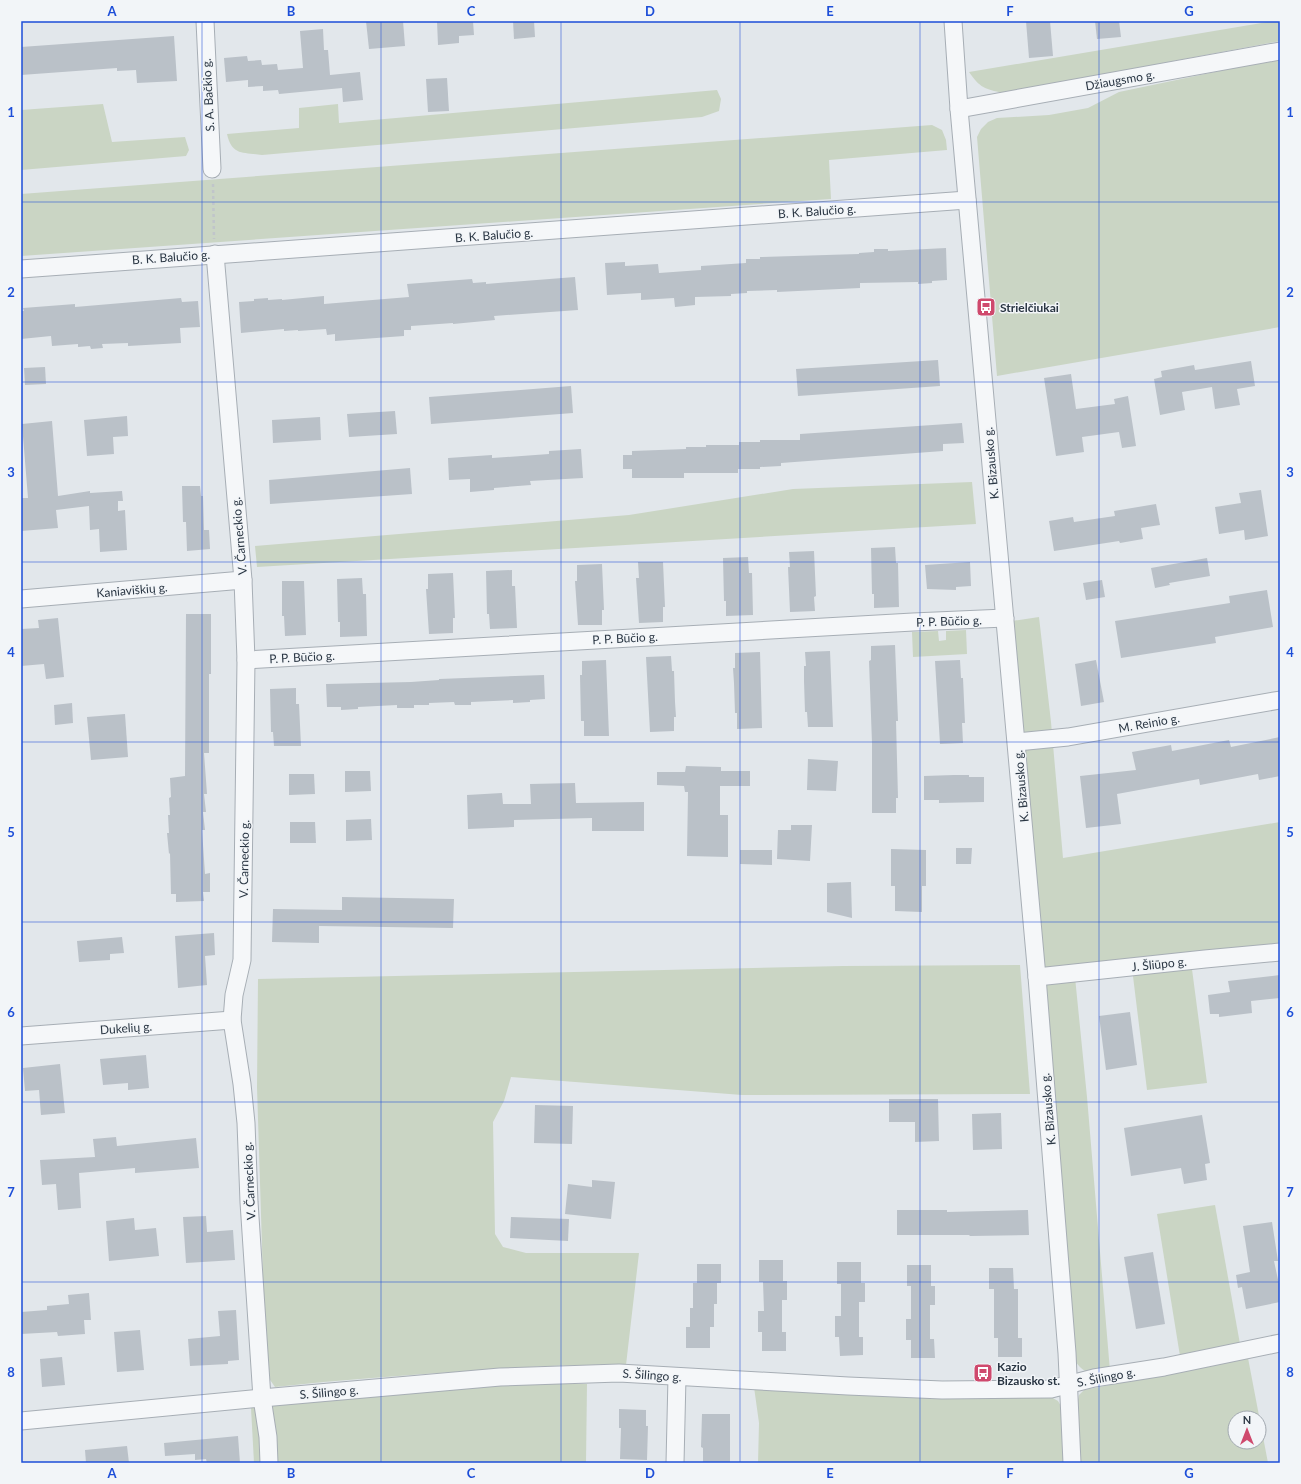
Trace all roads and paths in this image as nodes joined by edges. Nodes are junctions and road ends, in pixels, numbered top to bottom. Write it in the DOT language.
graph roads {
  1 [pos="205,21"];
  2 [pos="953,21"];
  3 [pos="1280,51"];
  4 [pos="959,109"];
  5 [pos="212,169"];
  6 [pos="967,200"];
  7 [pos="215,254"];
  8 [pos="21,269"];
  9 [pos="243,580"];
  10 [pos="21,599"];
  11 [pos="1004,618"];
  12 [pos="246,660"];
  13 [pos="1280,700"];
  14 [pos="1017,742"];
  15 [pos="1280,952"];
  16 [pos="1037,977"];
  17 [pos="232,1020"];
  18 [pos="21,1036"];
  19 [pos="1280,1343"];
  20 [pos="677,1377"];
  21 [pos="1069,1385"];
  22 [pos="262,1398"];
  23 [pos="21,1421"];
  24 [pos="269,1463"];
  25 [pos="675,1463"];
  26 [pos="1072,1463"];
  1 -- 5 [label="street, S. A. Bačkio g."];
  2 -- 4 [label="street, K. Bizausko g."];
  3 -- 4 [label="street, Džiaugsmo g."];
  4 -- 6 [label="street, K. Bizausko g."];
  5 -- 7 [label="path"];
  6 -- 7 [label="street, B. K. Balučio g."];
  6 -- 11 [label="street, K. Bizausko g."];
  7 -- 8 [label="street, B. K. Balučio g."];
  7 -- 9 [label="street, V. Čarneckio g."];
  9 -- 10 [label="street, Kaniaviškių g."];
  9 -- 12 [label="street, V. Čarneckio g."];
  11 -- 12 [label="street, P. P. Būčio g."];
  11 -- 14 [label="street, K. Bizausko g."];
  12 -- 17 [label="street, V. Čarneckio g."];
  13 -- 14 [label="street, M. Reinio g."];
  14 -- 16 [label="street, K. Bizausko g."];
  15 -- 16 [label="street, J. Šliūpo g."];
  16 -- 21 [label="street, K. Bizausko g."];
  17 -- 18 [label="street, Dukelių g."];
  17 -- 22 [label="street, V. Čarneckio g."];
  19 -- 21 [label="street, S. Šilingo g."];
  20 -- 21 [label="street, S. Šilingo g."];
  20 -- 22 [label="street, S. Šilingo g."];
  20 -- 25 [label="street"];
  21 -- 26 [label="street, K. Bizausko g."];
  22 -- 23 [label="street, S. Šilingo g."];
  22 -- 24 [label="street, V. Čarneckio g."];
}
